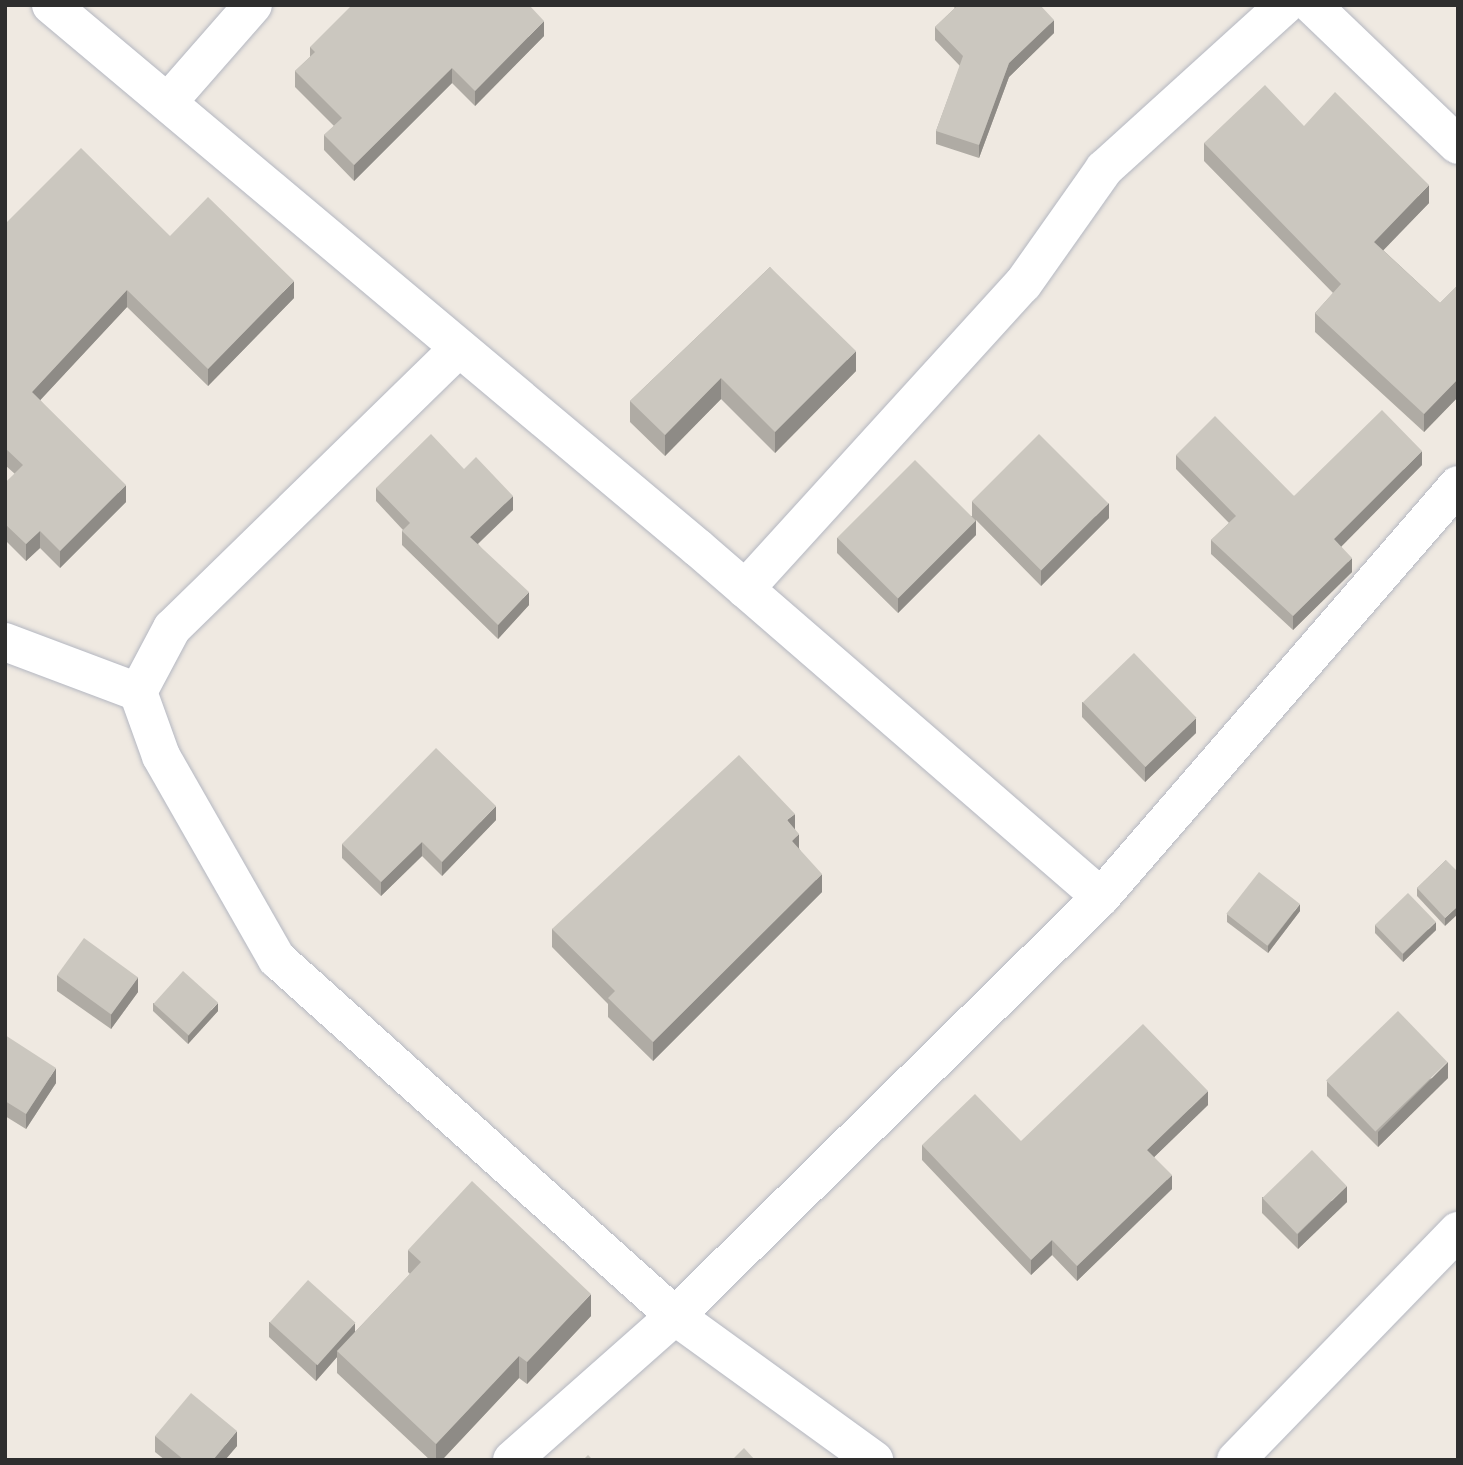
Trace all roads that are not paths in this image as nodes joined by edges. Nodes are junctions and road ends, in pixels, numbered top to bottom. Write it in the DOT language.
graph roads {
  1 [pos="51,5"];
  2 [pos="253,5"];
  3 [pos="1285,5"];
  4 [pos="1312,5"];
  5 [pos="168,102"];
  6 [pos="1458,145"];
  7 [pos="459,348"];
  8 [pos="1458,485"];
  9 [pos="745,589"];
  10 [pos="5,642"];
  11 [pos="138,692"];
  12 [pos="1101,897"];
  13 [pos="1458,1231"];
  14 [pos="675,1316"];
  15 [pos="512,1460"];
  16 [pos="874,1460"];
  17 [pos="1236,1460"];
  1 -- 5 [label="street"];
  2 -- 5 [label="street"];
  3 -- 9 [label="street"];
  4 -- 6 [label="street"];
  5 -- 7 [label="street"];
  7 -- 9 [label="street"];
  7 -- 11 [label="street"];
  8 -- 12 [label="street"];
  9 -- 12 [label="street"];
  10 -- 11 [label="street"];
  11 -- 14 [label="street"];
  12 -- 14 [label="street"];
  13 -- 17 [label="street"];
  14 -- 15 [label="street"];
  14 -- 16 [label="street"];
}
